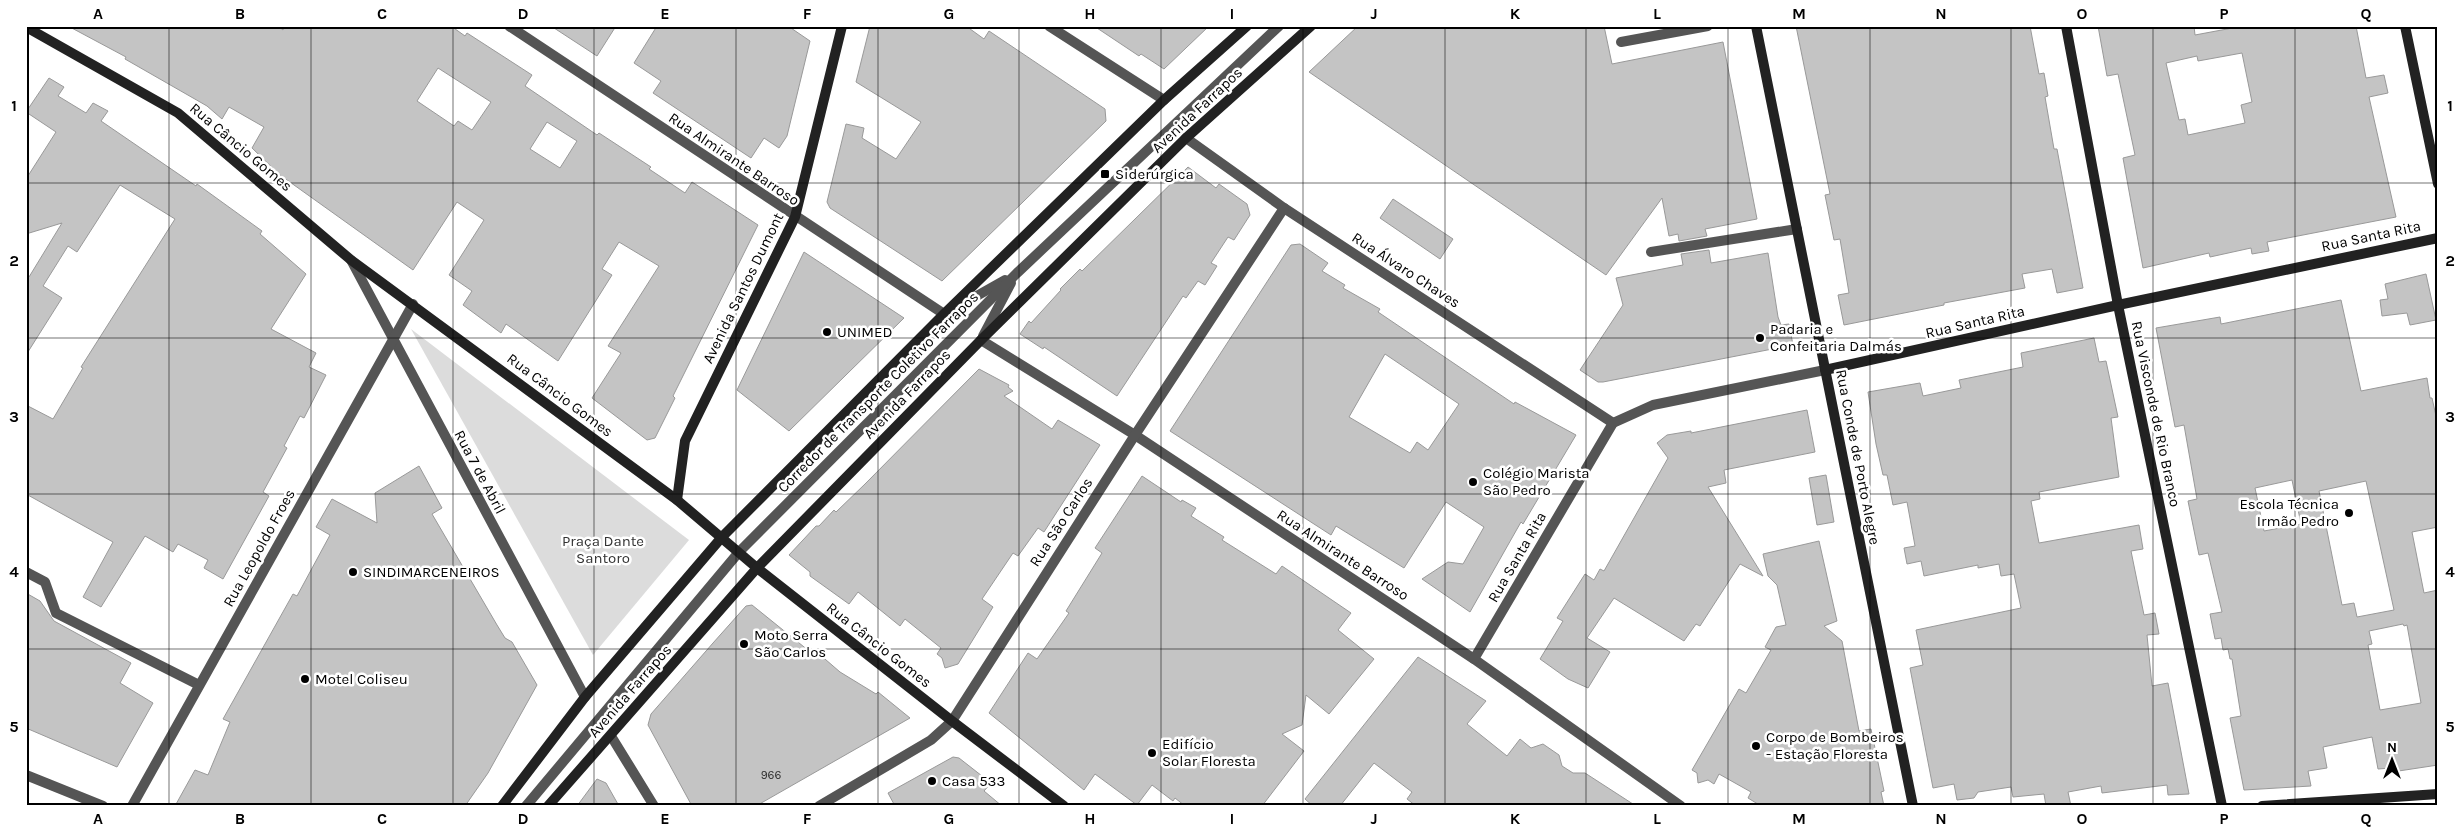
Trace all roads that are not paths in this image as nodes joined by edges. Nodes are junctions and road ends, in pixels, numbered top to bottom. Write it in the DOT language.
graph roads {
  1 [pos="508,26"];
  2 [pos="842,26"];
  3 [pos="1049,26"];
  4 [pos="1247,26"];
  5 [pos="1279,26"];
  6 [pos="1311,26"];
  7 [pos="1708,26"];
  8 [pos="1756,26"];
  9 [pos="2066,26"];
  10 [pos="2405,26"];
  11 [pos="26,27"];
  12 [pos="1621,42"];
  13 [pos="1164,100"];
  14 [pos="1186,138"];
  15 [pos="2438,184"];
  16 [pos="1284,208"];
  17 [pos="795,217"];
  18 [pos="1797,228"];
  19 [pos="2438,238"];
  20 [pos="1651,252"];
  21 [pos="351,260"];
  22 [pos="1017,273"];
  23 [pos="413,304"];
  24 [pos="2118,305"];
  25 [pos="944,314"];
  26 [pos="981,340"];
  27 [pos="392,341"];
  28 [pos="1825,370"];
  29 [pos="1613,423"];
  30 [pos="1134,435"];
  31 [pos="677,500"];
  32 [pos="722,537"];
  33 [pos="739,552"];
  34 [pos="757,568"];
  35 [pos="26,572"];
  36 [pos="1474,659"];
  37 [pos="199,685"];
  38 [pos="584,696"];
  39 [pos="952,721"];
  40 [pos="612,736"];
  41 [pos="26,774"];
  42 [pos="2438,794"];
  43 [pos="103,806"];
  44 [pos="132,806"];
  45 [pos="502,806"];
  46 [pos="526,806"];
  47 [pos="548,806"];
  48 [pos="654,806"];
  49 [pos="819,806"];
  50 [pos="1064,806"];
  51 [pos="1681,806"];
  52 [pos="1913,806"];
  53 [pos="2222,806"];
  54 [pos="2262,806"];
  1 -- 17 [label="street, Rua Almirante Barroso"];
  2 -- 17 [label="main road, Avenida Santos Dumont"];
  3 -- 13 [label="street"];
  4 -- 13 [label="main road, Avenida Farrapos"];
  5 -- 22 [label="street, Corredor de Transporte Coletivo Farrapos"];
  6 -- 14 [label="main road, Avenida Farrapos"];
  7 -- 12 [label="street"];
  8 -- 18 [label="main road, Rua Conde de Porto Alegre"];
  9 -- 24 [label="main road, Rua Visconde de Rio Branco"];
  10 -- 15 [label="main road"];
  11 -- 21 [label="main road, Rua Câncio Gomes"];
  13 -- 25 [label="main road, Avenida Farrapos"];
  14 -- 16 [label="street, Rua Álvaro Chaves"];
  14 -- 26 [label="main road, Avenida Farrapos"];
  16 -- 29 [label="street, Rua Álvaro Chaves"];
  16 -- 30 [label="street, Rua São Carlos"];
  17 -- 25 [label="street, Rua Almirante Barroso"];
  17 -- 31 [label="main road, Avenida Santos Dumont"];
  18 -- 20 [label="street"];
  18 -- 28 [label="main road, Rua Conde de Porto Alegre"];
  19 -- 24 [label="main road, Rua Santa Rita"];
  21 -- 23 [label="main road, Rua Câncio Gomes"];
  21 -- 27 [label="street, Rua 7 de Abril"];
  22 -- 25 [label="street"];
  22 -- 26 [label="street"];
  22 -- 33 [label="street, Corredor de Transporte Coletivo Farrapos"];
  23 -- 27 [label="street, Rua Leopoldo Froes"];
  23 -- 31 [label="main road, Rua Câncio Gomes"];
  24 -- 28 [label="main road, Rua Santa Rita"];
  24 -- 53 [label="main road, Rua Visconde de Rio Branco"];
  25 -- 32 [label="main road, Avenida Farrapos"];
  26 -- 30 [label="street, Rua Almirante Barroso"];
  26 -- 34 [label="main road, Avenida Farrapos"];
  27 -- 37 [label="street, Rua Leopoldo Froes"];
  27 -- 38 [label="street, Rua 7 de Abril"];
  28 -- 29 [label="street, Rua Santa Rita"];
  28 -- 52 [label="main road, Rua Conde de Porto Alegre"];
  29 -- 36 [label="street, Rua Santa Rita"];
  30 -- 36 [label="street, Rua Almirante Barroso"];
  30 -- 39 [label="street, Rua São Carlos"];
  31 -- 32 [label="main road, Rua Câncio Gomes"];
  32 -- 33 [label="main road, Rua Câncio Gomes"];
  32 -- 38 [label="main road, Avenida Farrapos"];
  33 -- 34 [label="main road, Rua Câncio Gomes"];
  33 -- 46 [label="street, Corredor de Transporte Coletivo Farrapos"];
  34 -- 39 [label="main road, Rua Câncio Gomes"];
  34 -- 40 [label="main road, Avenida Farrapos"];
  35 -- 37 [label="street"];
  36 -- 51 [label="street, Rua Almirante Barroso"];
  37 -- 44 [label="street, Rua Leopoldo Froes"];
  38 -- 45 [label="main road, Avenida Farrapos"];
  39 -- 49 [label="street, Rua São Carlos"];
  39 -- 50 [label="main road, Rua Câncio Gomes"];
  40 -- 47 [label="main road, Avenida Farrapos"];
  40 -- 48 [label="street"];
  41 -- 43 [label="street"];
  42 -- 54 [label="main road"];
}
